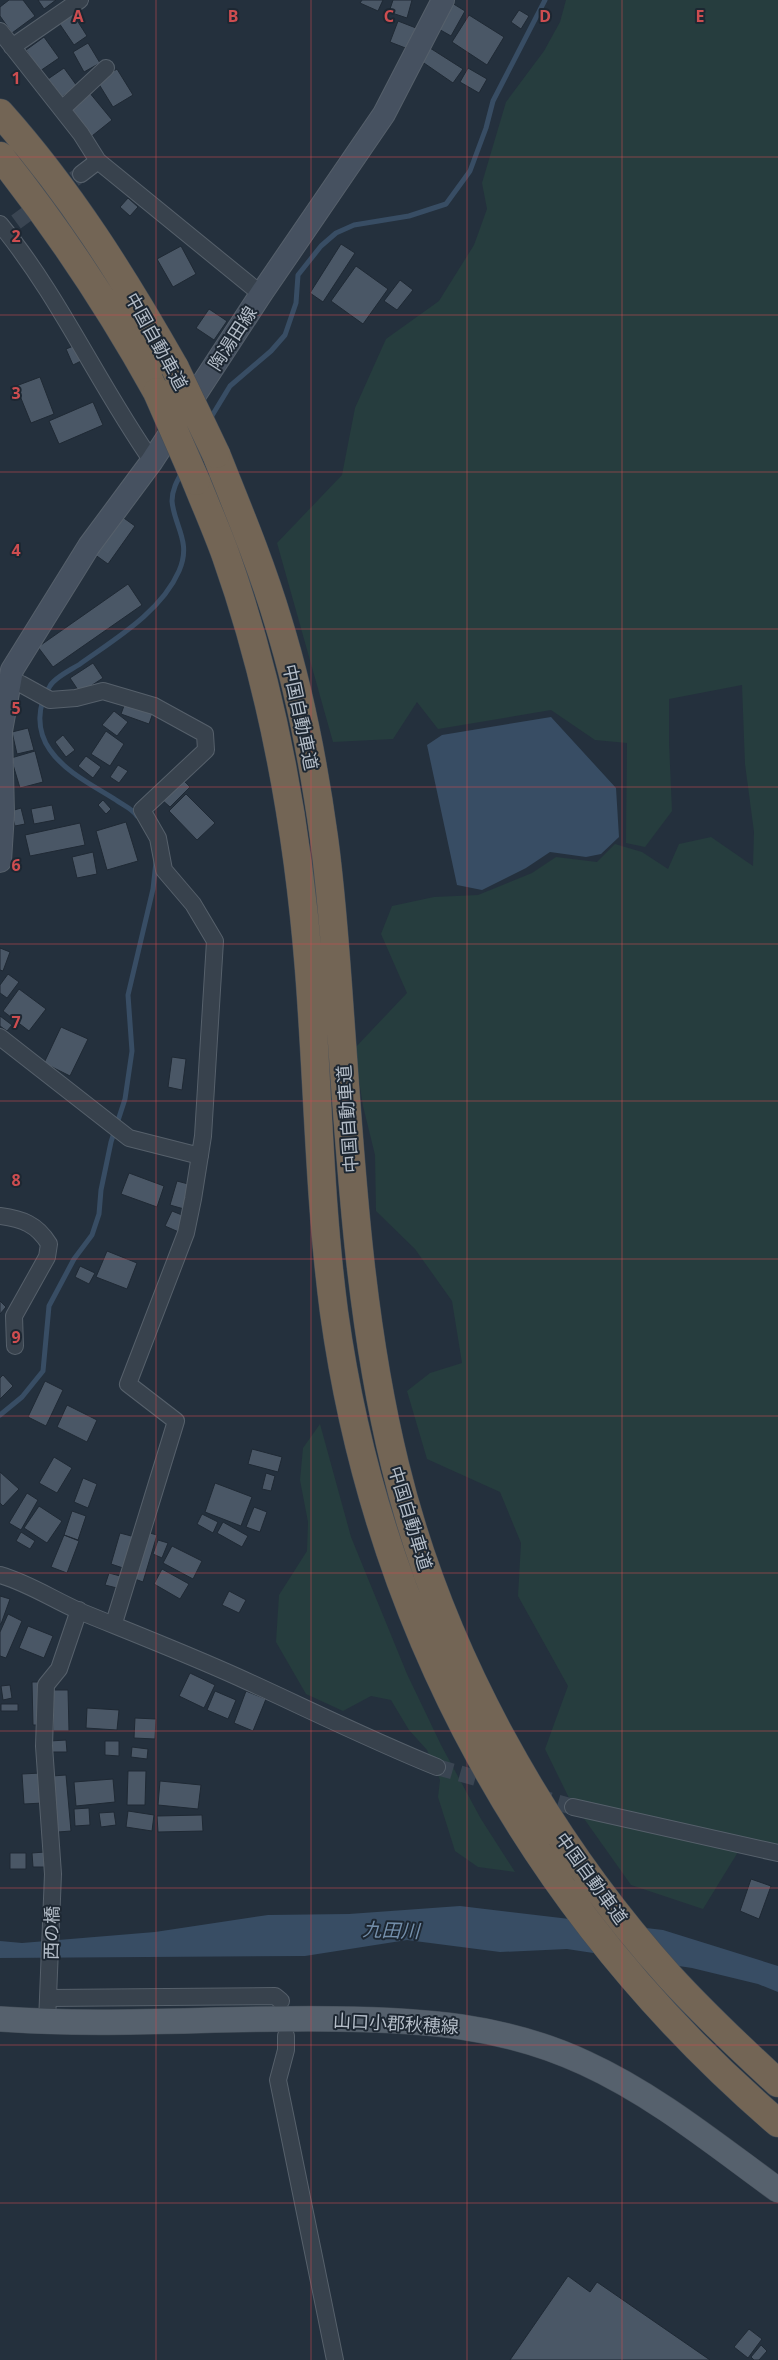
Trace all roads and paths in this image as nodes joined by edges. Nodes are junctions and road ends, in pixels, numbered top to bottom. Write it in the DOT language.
graph roads {
  1 [pos="80,0"];
  2 [pos="443,0"];
  3 [pos="0,31"];
  4 [pos="12,46"];
  5 [pos="106,68"];
  6 [pos="62,109"];
  7 [pos="0,113"];
  8 [pos="0,156"];
  9 [pos="98,161"];
  10 [pos="81,174"];
  11 [pos="7,225"];
  12 [pos="261,294"];
  13 [pos="152,460"];
  14 [pos="7,669"];
  15 [pos="0,861"];
  16 [pos="0,1037"];
  17 [pos="200,1156"];
  18 [pos="0,1216"];
  19 [pos="15,1346"];
  20 [pos="0,1575"];
  21 [pos="79,1610"];
  22 [pos="114,1623"];
  23 [pos="437,1766"];
  24 [pos="573,1807"];
  25 [pos="778,1853"];
  26 [pos="281,2001"];
  27 [pos="49,2004"];
  28 [pos="0,2019"];
  29 [pos="286,2036"];
  30 [pos="778,2083"];
  31 [pos="778,2123"];
  32 [pos="778,2190"];
  33 [pos="335,2360"];
  1 -- 4 [label="street"];
  2 -- 12 [label="main road, 陶湯田線"];
  3 -- 4 [label="street"];
  4 -- 6 [label="street"];
  5 -- 6 [label="street"];
  6 -- 9 [label="street"];
  7 -- 30 [label="highway, 中国自動車道, bridge"];
  8 -- 31 [label="highway, 中国自動車道, bridge"];
  9 -- 10 [label="street"];
  9 -- 12 [label="street"];
  11 -- 13 [label="street"];
  12 -- 13 [label="main road, 陶湯田線"];
  13 -- 14 [label="main road, 陶湯田線"];
  14 -- 15 [label="main road, 陶湯田線"];
  14 -- 17 [label="street"];
  16 -- 17 [label="street"];
  17 -- 22 [label="street"];
  18 -- 19 [label="street"];
  20 -- 21 [label="street"];
  21 -- 22 [label="street"];
  21 -- 27 [label="street, 西の橋"];
  22 -- 23 [label="street"];
  24 -- 25 [label="street"];
  26 -- 27 [label="street"];
  27 -- 28 [label="main road, 山口小郡秋穂線"];
  27 -- 32 [label="main road, 山口小郡秋穂線"];
  29 -- 33 [label="street"];
}
